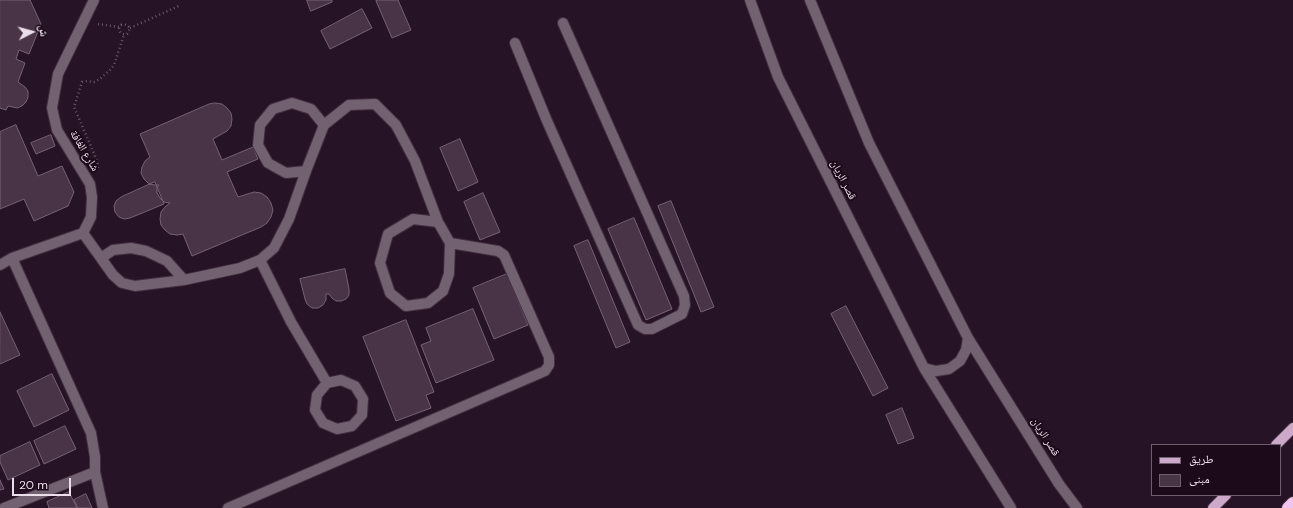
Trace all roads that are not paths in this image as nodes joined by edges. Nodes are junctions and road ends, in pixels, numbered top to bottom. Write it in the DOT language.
graph roads {
  1 [pos="94,0"];
  2 [pos="750,0"];
  3 [pos="810,0"];
  4 [pos="563,23"];
  5 [pos="515,44"];
  6 [pos="324,125"];
  7 [pos="306,171"];
  8 [pos="438,222"];
  9 [pos="83,233"];
  10 [pos="450,243"];
  11 [pos="12,258"];
  12 [pos="101,258"];
  13 [pos="260,260"];
  14 [pos="0,265"];
  15 [pos="184,280"];
  16 [pos="968,338"];
  17 [pos="924,368"];
  18 [pos="327,383"];
  19 [pos="1293,428"];
  20 [pos="1277,444"];
  21 [pos="95,472"];
  22 [pos="1225,496"];
  23 [pos="1293,503"];
  24 [pos="4,508"];
  25 [pos="103,508"];
  26 [pos="228,508"];
  27 [pos="1011,508"];
  28 [pos="1078,508"];
  29 [pos="1213,508"];
  30 [pos="1288,508"];
  1 -- 9 [label="street, شارع الغافة"];
  2 -- 17 [label="street, قصر الريان"];
  3 -- 16 [label="street, قصر الريان"];
  4 -- 5 [label="street"];
  6 -- 7 [label="street"];
  6 -- 7 [label="street"];
  6 -- 8 [label="street"];
  7 -- 13 [label="street"];
  8 -- 10 [label="street"];
  8 -- 10 [label="street"];
  9 -- 11 [label="street"];
  9 -- 12 [label="street"];
  10 -- 26 [label="street"];
  11 -- 14 [label="street"];
  11 -- 21 [label="street"];
  12 -- 15 [label="street"];
  12 -- 15 [label="street"];
  13 -- 15 [label="street"];
  13 -- 18 [label="street"];
  16 -- 17 [label="street"];
  16 -- 28 [label="street, قصر الريان"];
  17 -- 27 [label="street, قصر الريان"];
  18 -- 18 [label="street"];
  19 -- 20 [label="main road"];
  21 -- 24 [label="street"];
  21 -- 25 [label="street"];
  22 -- 29 [label="main road"];
  23 -- 30 [label="highway"];
}
